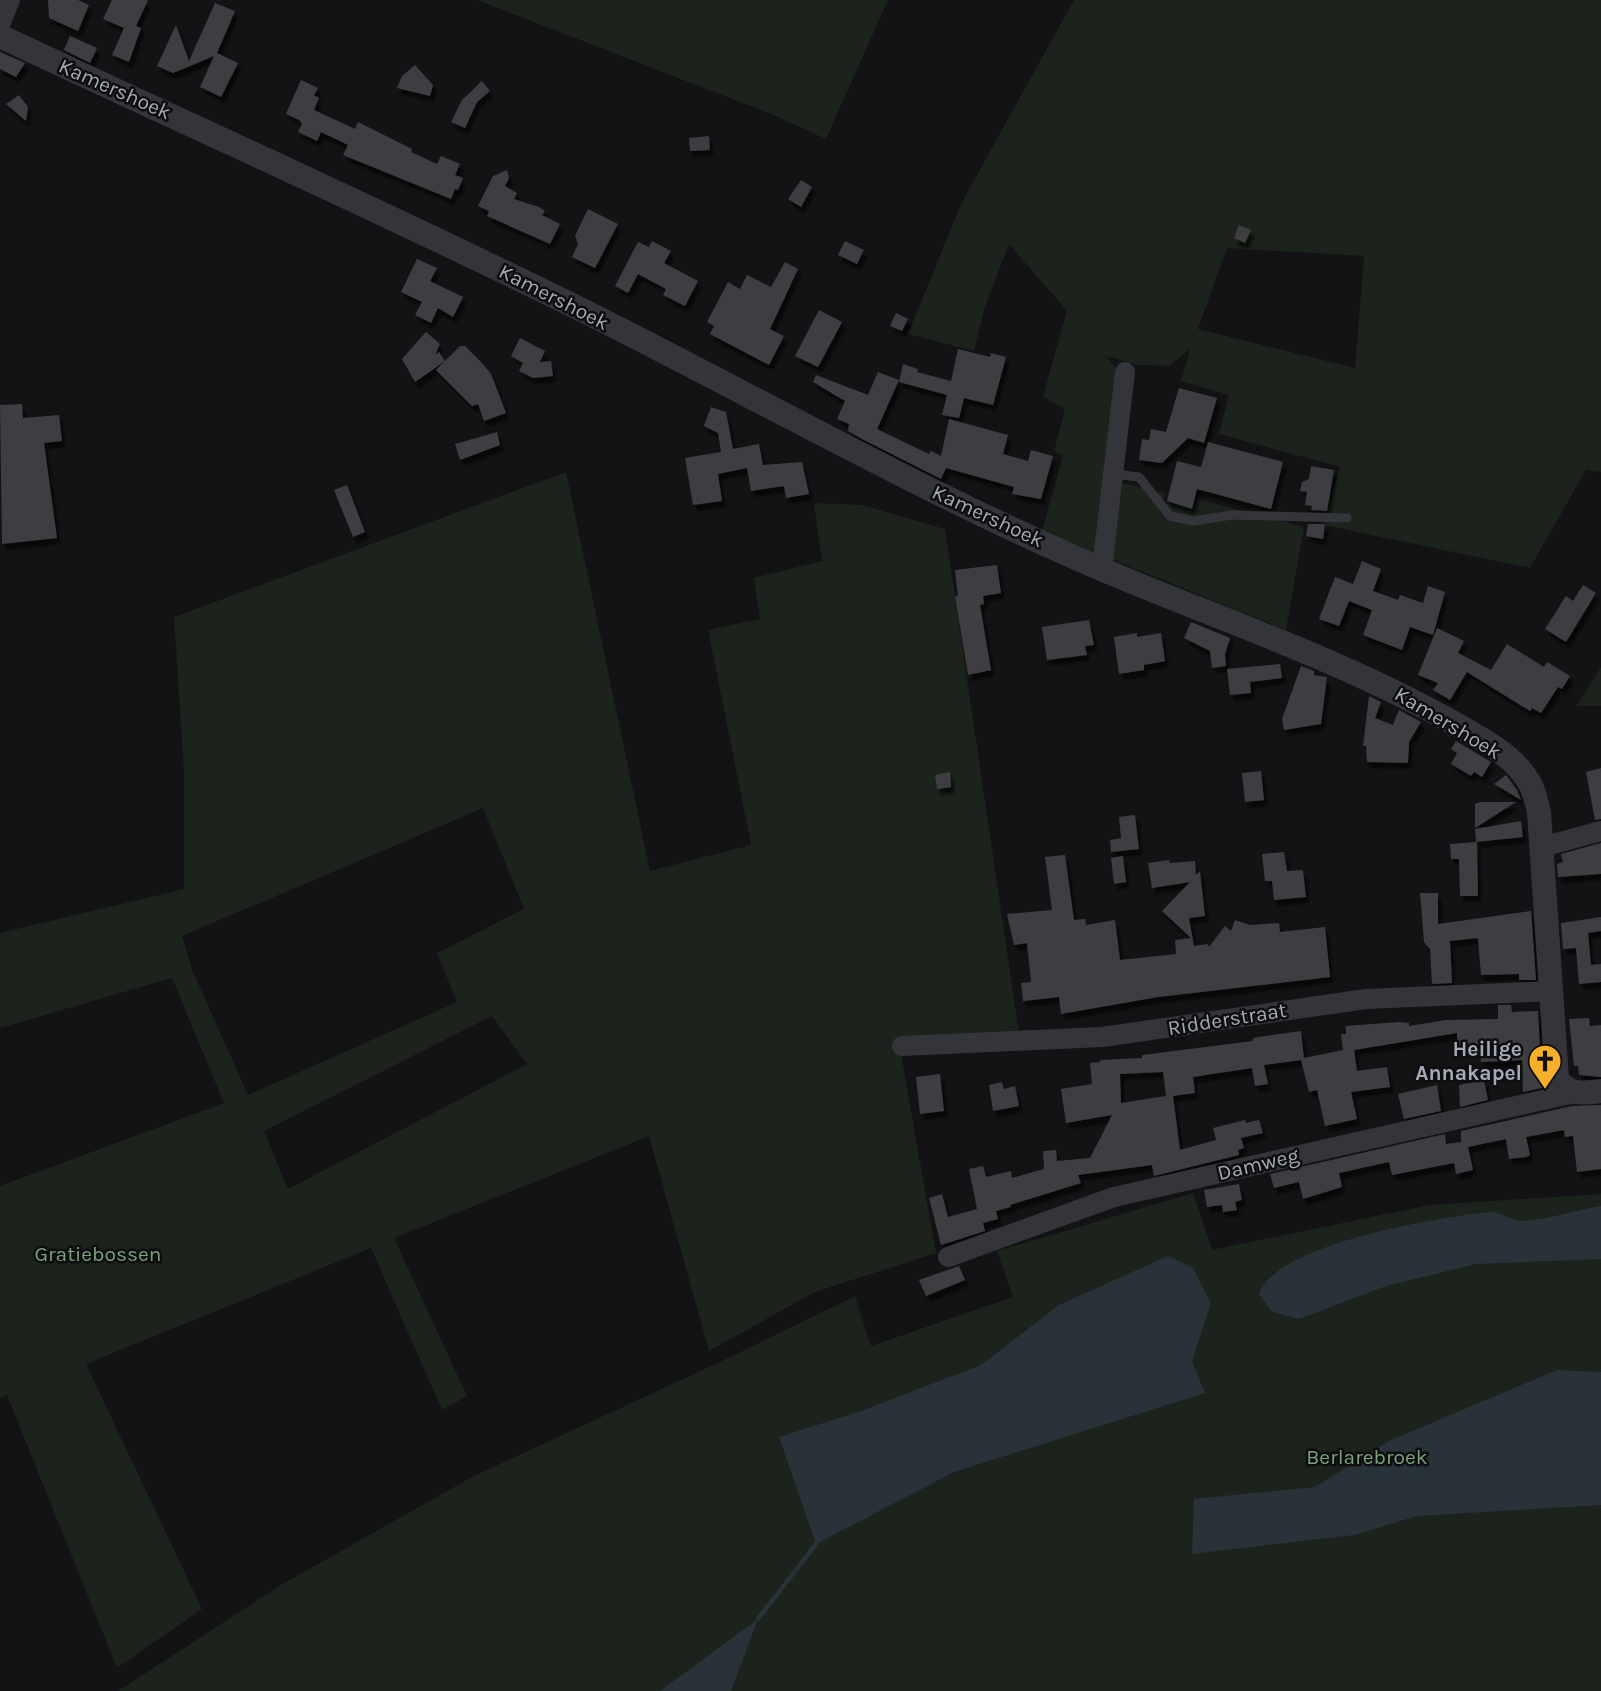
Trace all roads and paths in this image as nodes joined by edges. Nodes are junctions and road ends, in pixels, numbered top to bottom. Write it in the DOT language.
graph roads {
  1 [pos="10,0"];
  2 [pos="0,25"];
  3 [pos="0,36"];
  4 [pos="1125,372"];
  5 [pos="1115,474"];
  6 [pos="1347,518"];
  7 [pos="1102,569"];
  8 [pos="1601,831"];
  9 [pos="1542,847"];
  10 [pos="1552,991"];
  11 [pos="902,1046"];
  12 [pos="1601,1091"];
  13 [pos="1574,1093"];
  14 [pos="948,1257"];
  1 -- 2 [label="street"];
  3 -- 7 [label="street, Kamershoek"];
  4 -- 5 [label="street"];
  5 -- 6 [label="lane"];
  5 -- 7 [label="street"];
  7 -- 9 [label="street, Kamershoek"];
  8 -- 9 [label="street"];
  9 -- 10 [label="street, Kamershoek"];
  10 -- 11 [label="street, Ridderstraat"];
  10 -- 13 [label="street, Kamershoek"];
  12 -- 13 [label="street"];
  13 -- 14 [label="street, Damweg"];
}
